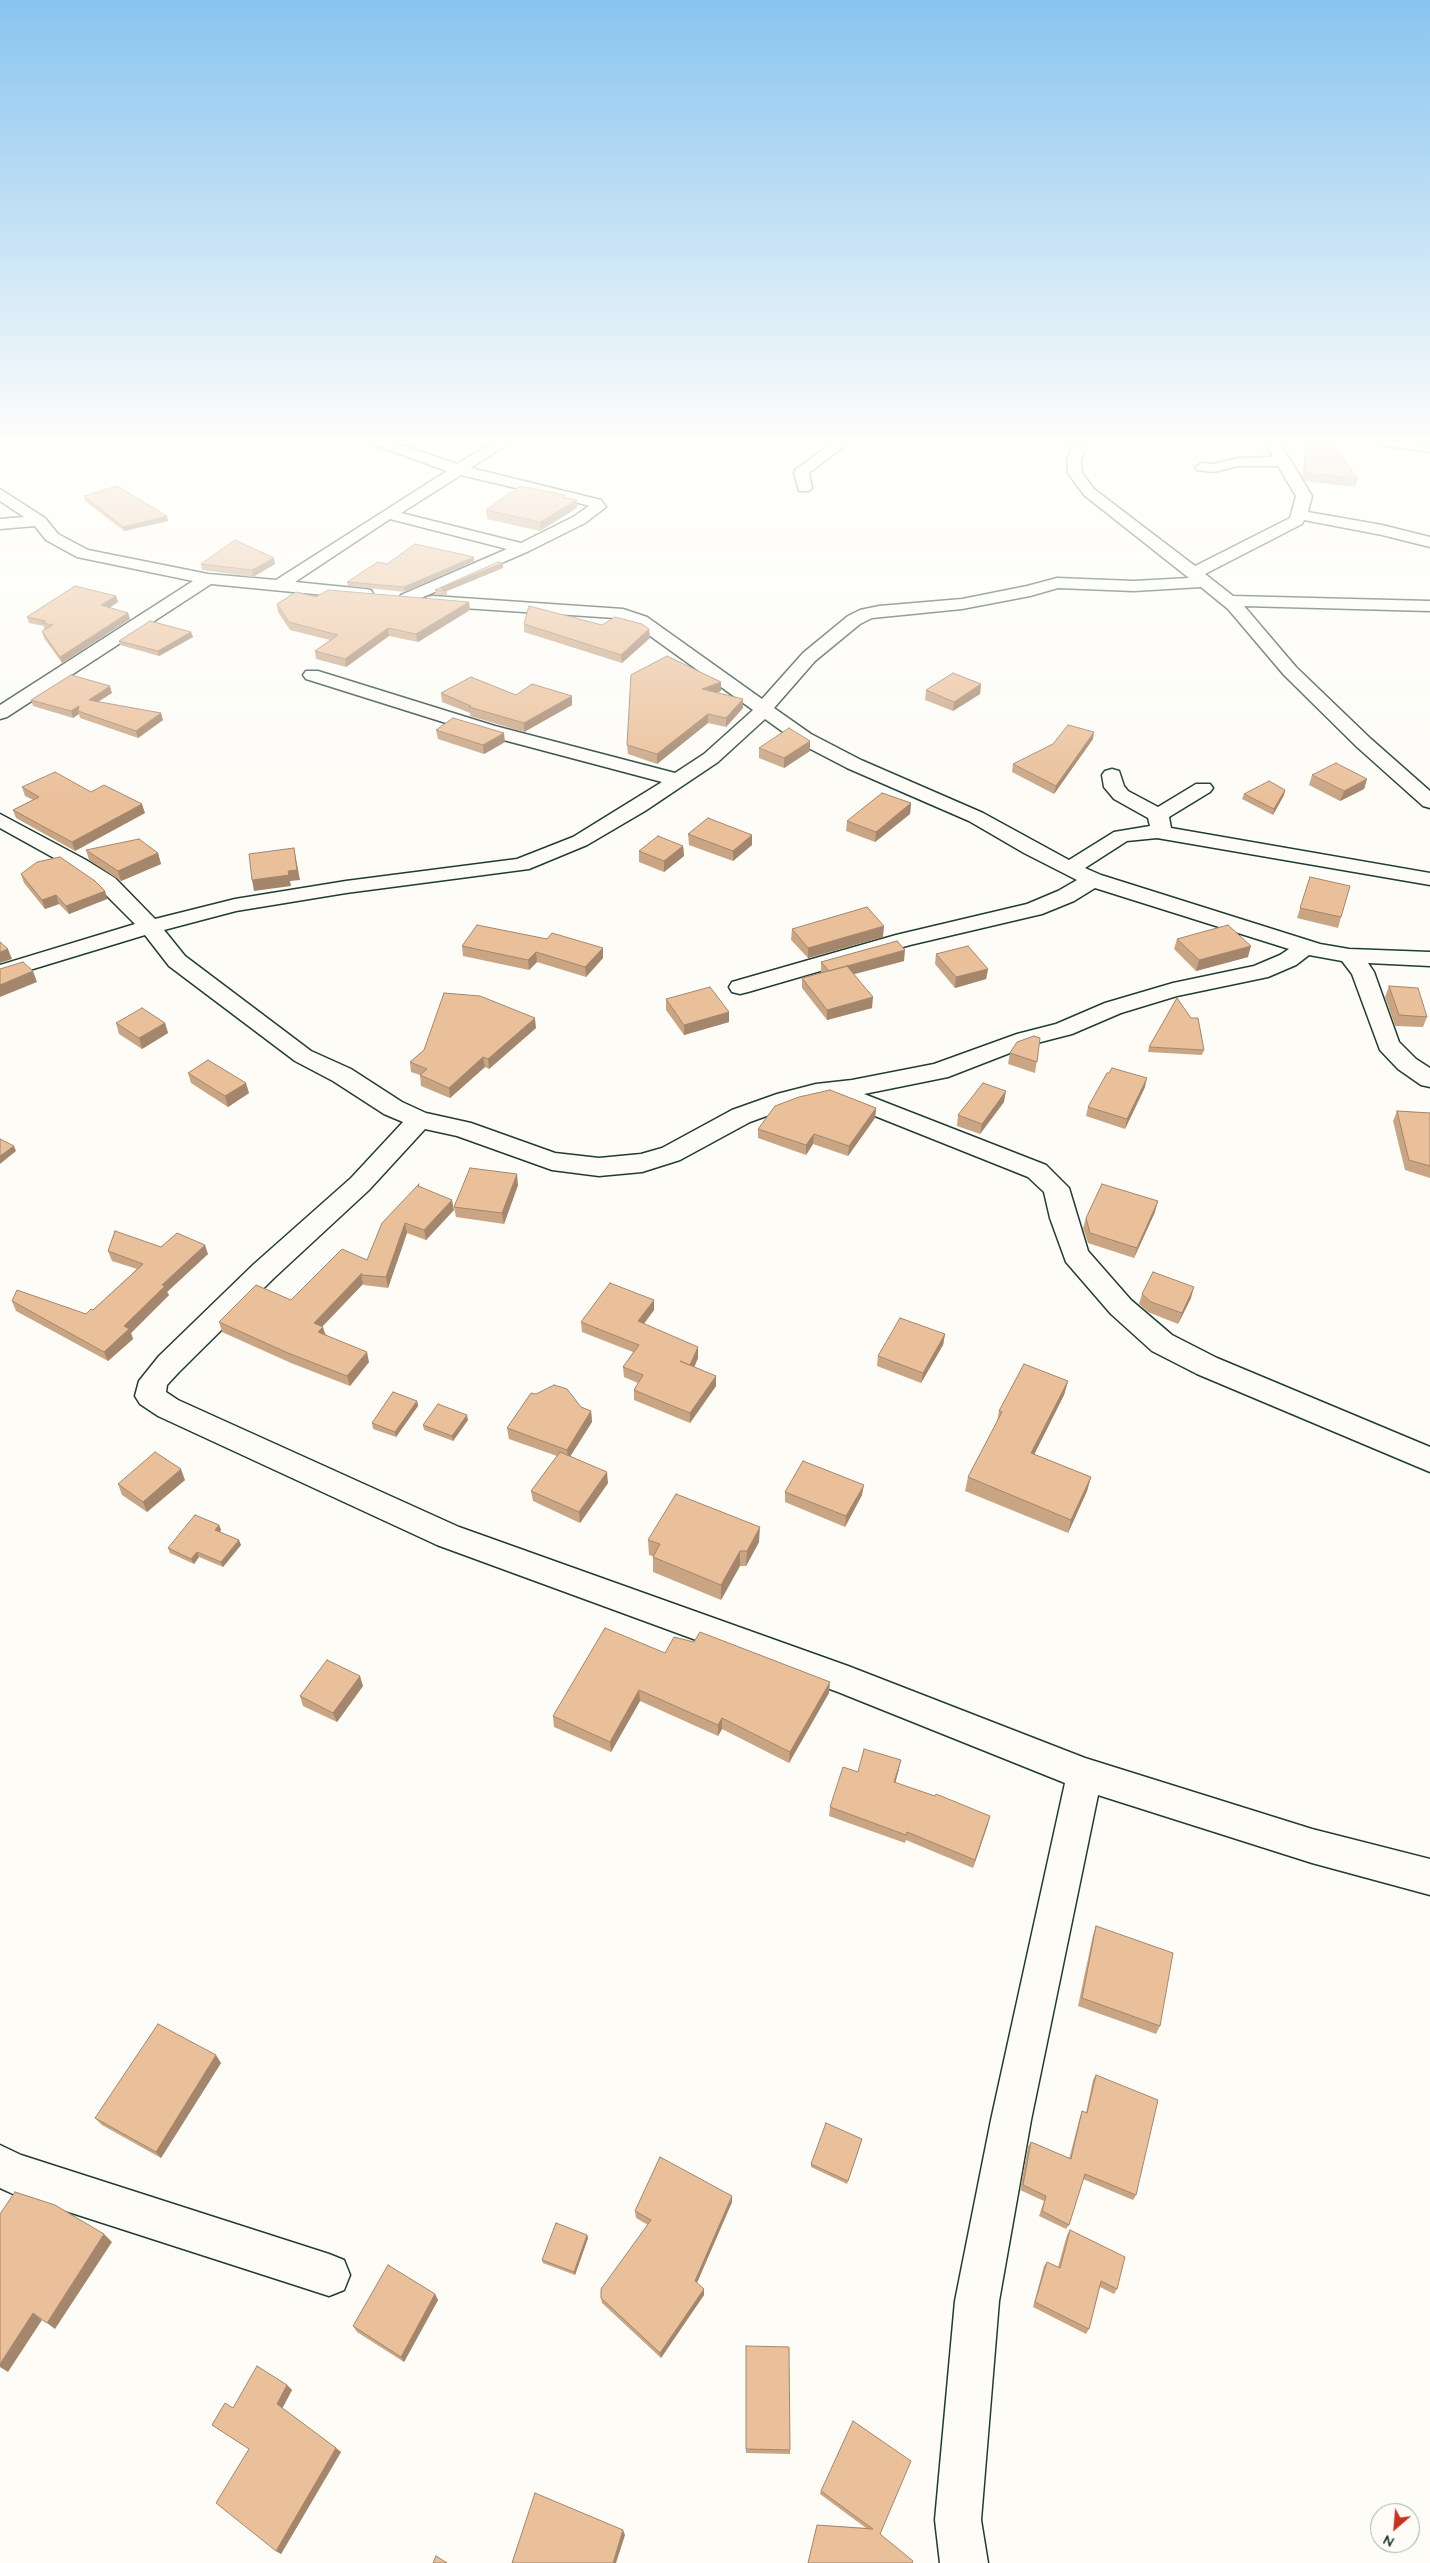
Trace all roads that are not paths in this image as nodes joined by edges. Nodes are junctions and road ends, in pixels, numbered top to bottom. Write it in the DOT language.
graph roads {
  1 [pos="117,561"];
  2 [pos="317,561"];
  3 [pos="494,561"];
  4 [pos="1178,561"];
  5 [pos="1229,561"];
  6 [pos="1200,578"];
  7 [pos="208,579"];
  8 [pos="280,585"];
  9 [pos="407,599"];
  10 [pos="1229,601"];
  11 [pos="1430,606"];
  12 [pos="312,675"];
  13 [pos="765,708"];
  14 [pos="0,713"];
  15 [pos="1112,775"];
  16 [pos="677,780"];
  17 [pos="1203,788"];
  18 [pos="1430,802"];
  19 [pos="0,820"];
  20 [pos="1159,824"];
  21 [pos="1071,868"];
  22 [pos="1430,879"];
  23 [pos="1093,880"];
  24 [pos="151,928"];
  25 [pos="1305,947"];
  26 [pos="1349,956"];
  27 [pos="1430,959"];
  28 [pos="0,972"];
  29 [pos="740,987"];
  30 [pos="1430,1079"];
  31 [pos="832,1090"];
  32 [pos="420,1120"];
  33 [pos="1430,1460"];
  34 [pos="1085,1774"];
  35 [pos="1430,1877"];
  36 [pos="0,2166"];
  37 [pos="329,2275"];
  38 [pos="964,2563"];
  1 -- 7 [label="street"];
  2 -- 8 [label="street"];
  3 -- 9 [label="street"];
  4 -- 6 [label="street"];
  5 -- 6 [label="street"];
  6 -- 10 [label="street"];
  6 -- 13 [label="street"];
  7 -- 8 [label="street"];
  7 -- 14 [label="street"];
  8 -- 9 [label="street"];
  9 -- 13 [label="street"];
  10 -- 11 [label="street"];
  10 -- 18 [label="street"];
  12 -- 16 [label="street"];
  13 -- 16 [label="street"];
  13 -- 21 [label="street"];
  15 -- 20 [label="street"];
  16 -- 24 [label="street"];
  17 -- 20 [label="street"];
  19 -- 24 [label="street"];
  20 -- 21 [label="street"];
  20 -- 22 [label="street"];
  21 -- 23 [label="street"];
  23 -- 25 [label="street"];
  23 -- 29 [label="street"];
  24 -- 28 [label="street"];
  24 -- 32 [label="street"];
  25 -- 26 [label="street"];
  25 -- 31 [label="street"];
  26 -- 27 [label="street"];
  26 -- 30 [label="street"];
  31 -- 32 [label="street"];
  31 -- 33 [label="street"];
  32 -- 34 [label="street"];
  34 -- 35 [label="street"];
  34 -- 38 [label="street"];
  36 -- 37 [label="street"];
}
